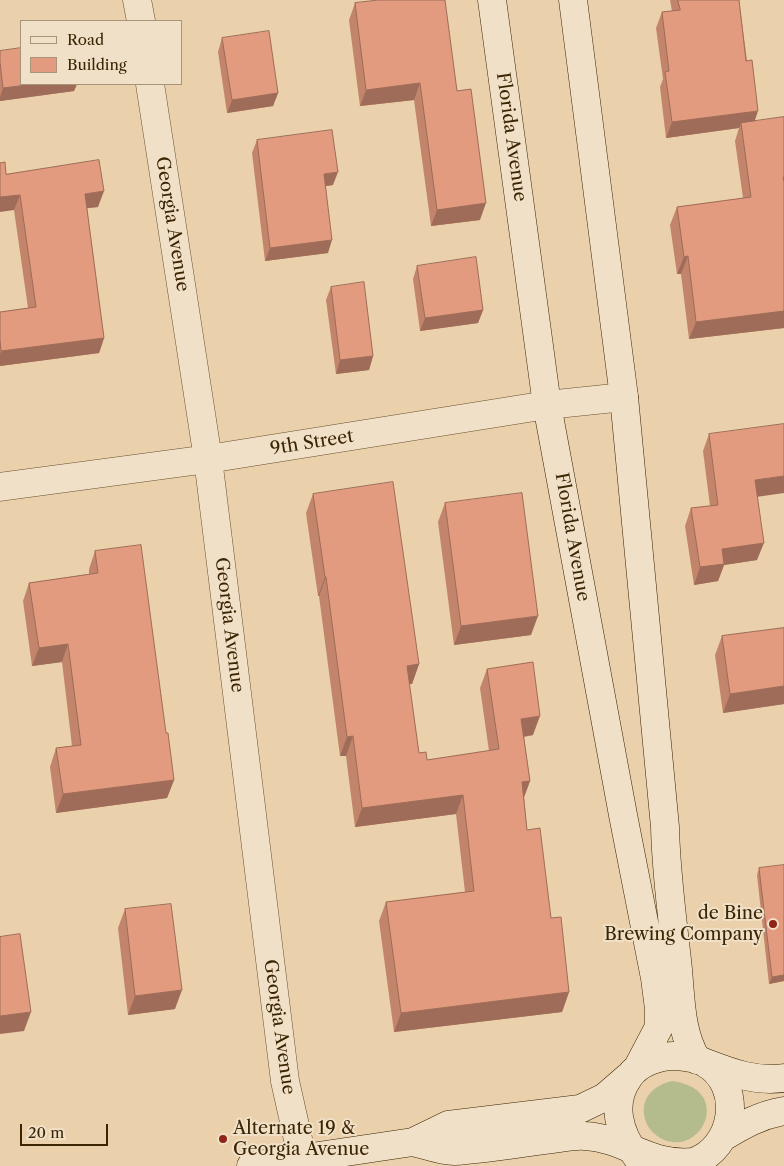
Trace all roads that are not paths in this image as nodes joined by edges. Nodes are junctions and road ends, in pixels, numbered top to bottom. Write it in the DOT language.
graph roads {
  1 [pos="137,0"];
  2 [pos="492,0"];
  3 [pos="573,0"];
  4 [pos="141,20"];
  5 [pos="150,85"];
  6 [pos="624,397"];
  7 [pos="547,405"];
  8 [pos="208,459"];
  9 [pos="0,487"];
  10 [pos="702,1062"];
  11 [pos="634,1072"];
  12 [pos="784,1078"];
  13 [pos="784,1111"];
  14 [pos="413,1142"];
  15 [pos="716,1150"];
  16 [pos="650,1162"];
  17 [pos="304,1163"];
  18 [pos="251,1166"];
  1 -- 4 [label="street"];
  2 -- 7 [label="street, Florida Avenue"];
  3 -- 6 [label="street"];
  5 -- 8 [label="street, Georgia Avenue"];
  6 -- 7 [label="street, 9th Street"];
  6 -- 10 [label="street"];
  7 -- 8 [label="street, 9th Street"];
  7 -- 11 [label="street, Florida Avenue"];
  8 -- 9 [label="street, 9th Street"];
  8 -- 17 [label="street, Georgia Avenue"];
  10 -- 11 [label="street"];
  10 -- 12 [label="street"];
  10 -- 15 [label="street"];
  11 -- 14 [label="street"];
  11 -- 16 [label="street"];
  13 -- 15 [label="street"];
  14 -- 16 [label="street"];
  14 -- 17 [label="street"];
  15 -- 16 [label="street"];
  17 -- 18 [label="street"];
}
